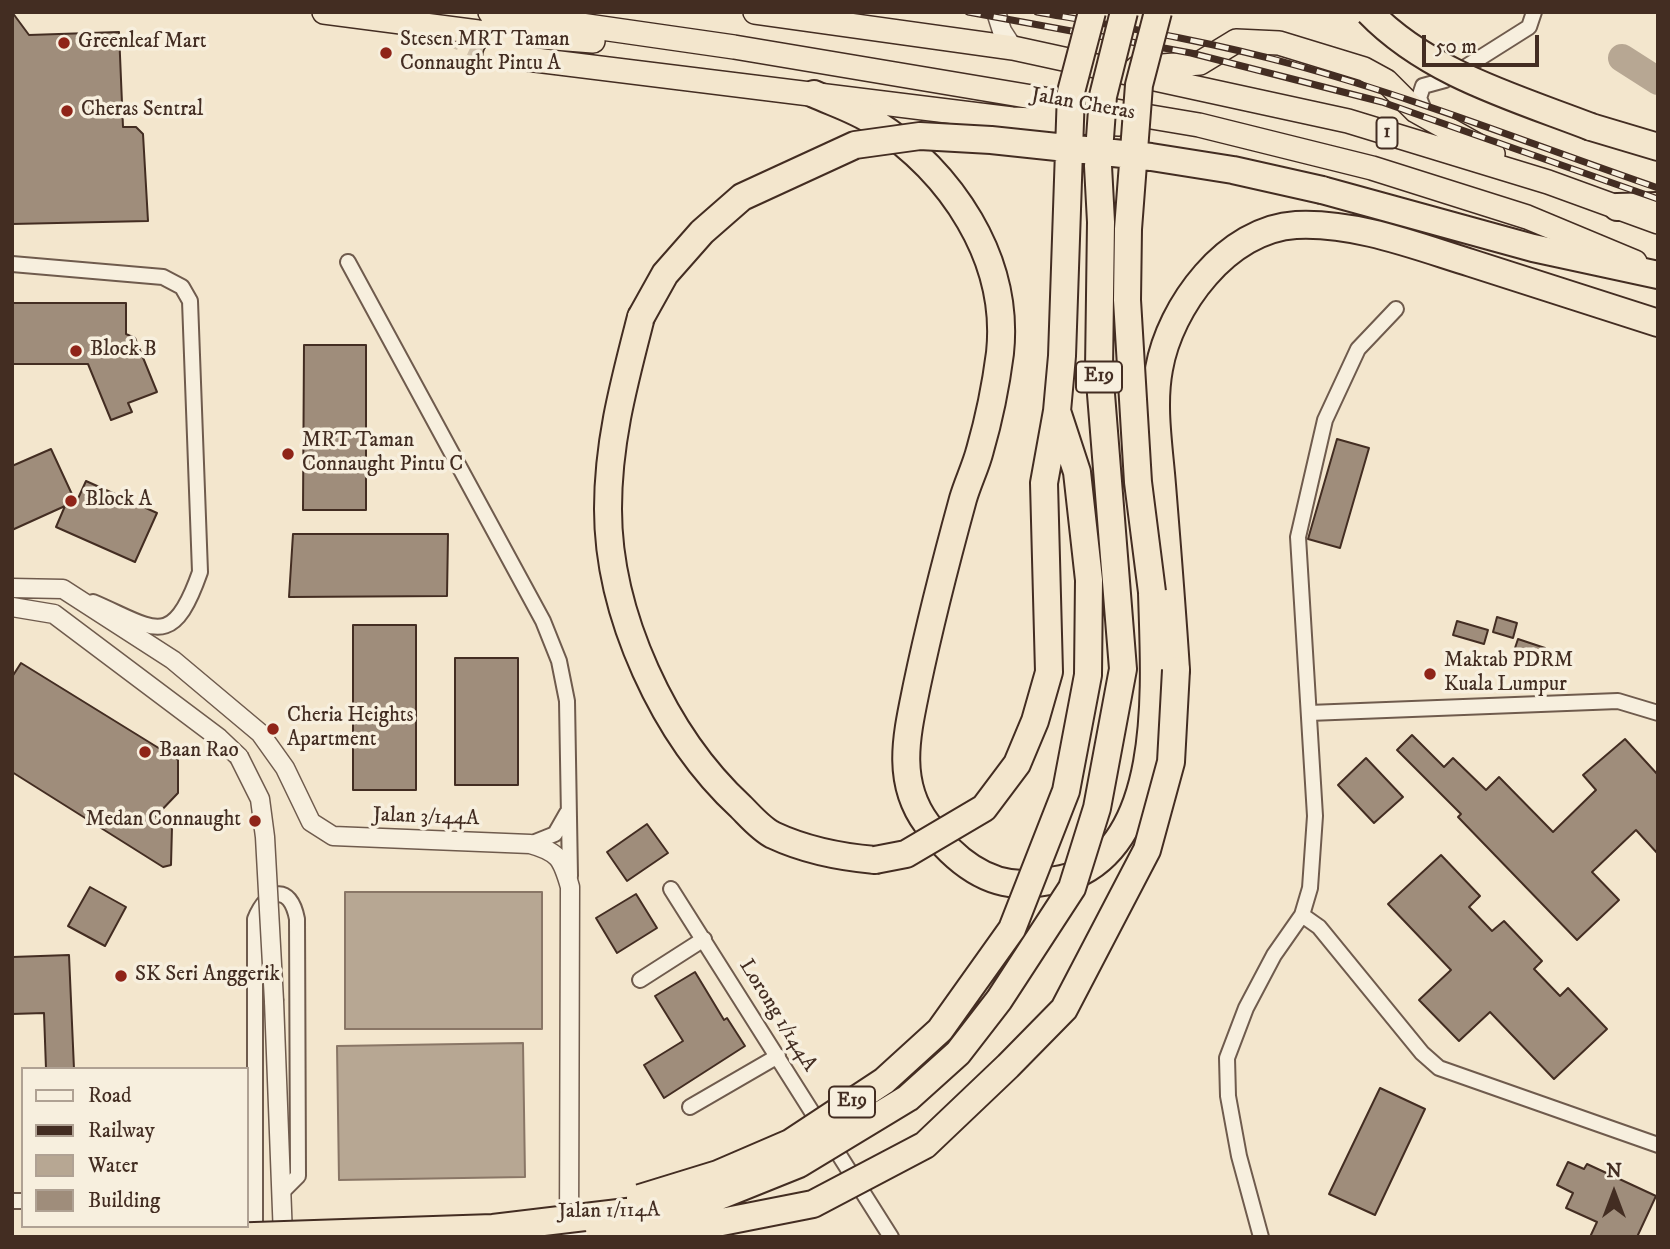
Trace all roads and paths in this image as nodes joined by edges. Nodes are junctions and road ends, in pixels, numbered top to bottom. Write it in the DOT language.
graph roads {
  1 [pos="324,12"];
  2 [pos="490,12"];
  3 [pos="755,12"];
  4 [pos="872,12"];
  5 [pos="996,12"];
  6 [pos="1092,12"];
  7 [pos="1125,12"];
  8 [pos="1158,12"];
  9 [pos="1369,12"];
  10 [pos="1534,12"];
  11 [pos="638,35"];
  12 [pos="948,37"];
  13 [pos="1013,48"];
  14 [pos="495,55"];
  15 [pos="1364,69"];
  16 [pos="1110,70"];
  17 [pos="1445,80"];
  18 [pos="814,94"];
  19 [pos="1429,119"];
  20 [pos="1199,125"];
  21 [pos="1658,147"];
  22 [pos="1548,182"];
  23 [pos="1658,206"];
  24 [pos="1617,207"];
  25 [pos="1658,222"];
  26 [pos="348,262"];
  27 [pos="12,264"];
  28 [pos="1658,273"];
  29 [pos="1396,309"];
  30 [pos="1658,323"];
  31 [pos="1057,411"];
  32 [pos="12,587"];
  33 [pos="63,589"];
  34 [pos="12,607"];
  35 [pos="1309,713"];
  36 [pos="1658,713"];
  37 [pos="568,808"];
  38 [pos="530,844"];
  39 [pos="570,887"];
  40 [pos="671,889"];
  41 [pos="1302,915"];
  42 [pos="704,939"];
  43 [pos="640,980"];
  44 [pos="778,1056"];
  45 [pos="690,1107"];
  46 [pos="1658,1145"];
  47 [pos="280,1194"];
  48 [pos="500,1233"];
  49 [pos="569,1235"];
  50 [pos="106,1237"];
  51 [pos="225,1237"];
  52 [pos="255,1237"];
  53 [pos="283,1237"];
  54 [pos="711,1237"];
  55 [pos="891,1237"];
  56 [pos="1261,1237"];
  1 -- 11 [label="highway"];
  2 -- 11 [label="highway, Jalan Cheras / 1"];
  3 -- 12 [label="highway, Jalan Cheras / 1"];
  4 -- 12 [label="highway"];
  5 -- 13 [label="street"];
  6 -- 31 [label="highway, E19, bridge"];
  7 -- 48 [label="highway, E19, bridge"];
  8 -- 18 [label="highway, bridge"];
  9 -- 21 [label="highway, bridge"];
  10 -- 17 [label="street"];
  11 -- 20 [label="highway, Jalan Cheras / 1"];
  12 -- 13 [label="highway, Jalan Cheras / 1"];
  13 -- 16 [label="highway, Jalan Cheras / 1"];
  14 -- 18 [label="highway"];
  15 -- 16 [label="highway"];
  15 -- 17 [label="street"];
  15 -- 19 [label="highway"];
  16 -- 22 [label="highway, Jalan Cheras / 1"];
  17 -- 19 [label="street"];
  18 -- 20 [label="highway"];
  19 -- 22 [label="highway"];
  20 -- 28 [label="highway, Jalan Cheras / 1"];
  22 -- 24 [label="highway, Jalan Cheras / 1"];
  23 -- 24 [label="highway"];
  24 -- 25 [label="highway, Jalan Cheras / 1"];
  26 -- 37 [label="street"];
  27 -- 33 [label="street"];
  28 -- 31 [label="highway, bridge"];
  29 -- 35 [label="street"];
  30 -- 48 [label="highway, bridge"];
  31 -- 50 [label="highway, E19, bridge"];
  32 -- 33 [label="street"];
  33 -- 38 [label="street, Jalan 3/144A"];
  34 -- 47 [label="street, bridge"];
  35 -- 36 [label="street"];
  35 -- 41 [label="street"];
  37 -- 38 [label="street"];
  37 -- 39 [label="street"];
  38 -- 39 [label="street, Jalan 3/144A"];
  39 -- 49 [label="street, Jalan 3/144A"];
  40 -- 42 [label="street, Lorong 1/144A"];
  41 -- 46 [label="street"];
  41 -- 56 [label="street"];
  42 -- 43 [label="street"];
  42 -- 44 [label="street, Lorong 1/144A"];
  44 -- 45 [label="street"];
  44 -- 55 [label="street, Lorong 1/144A"];
  47 -- 52 [label="street"];
  47 -- 53 [label="street"];
  48 -- 49 [label="street, Jalan 1/114A"];
  48 -- 51 [label="highway, E19, bridge"];
  49 -- 54 [label="street, Jalan 1/114A"];
}
